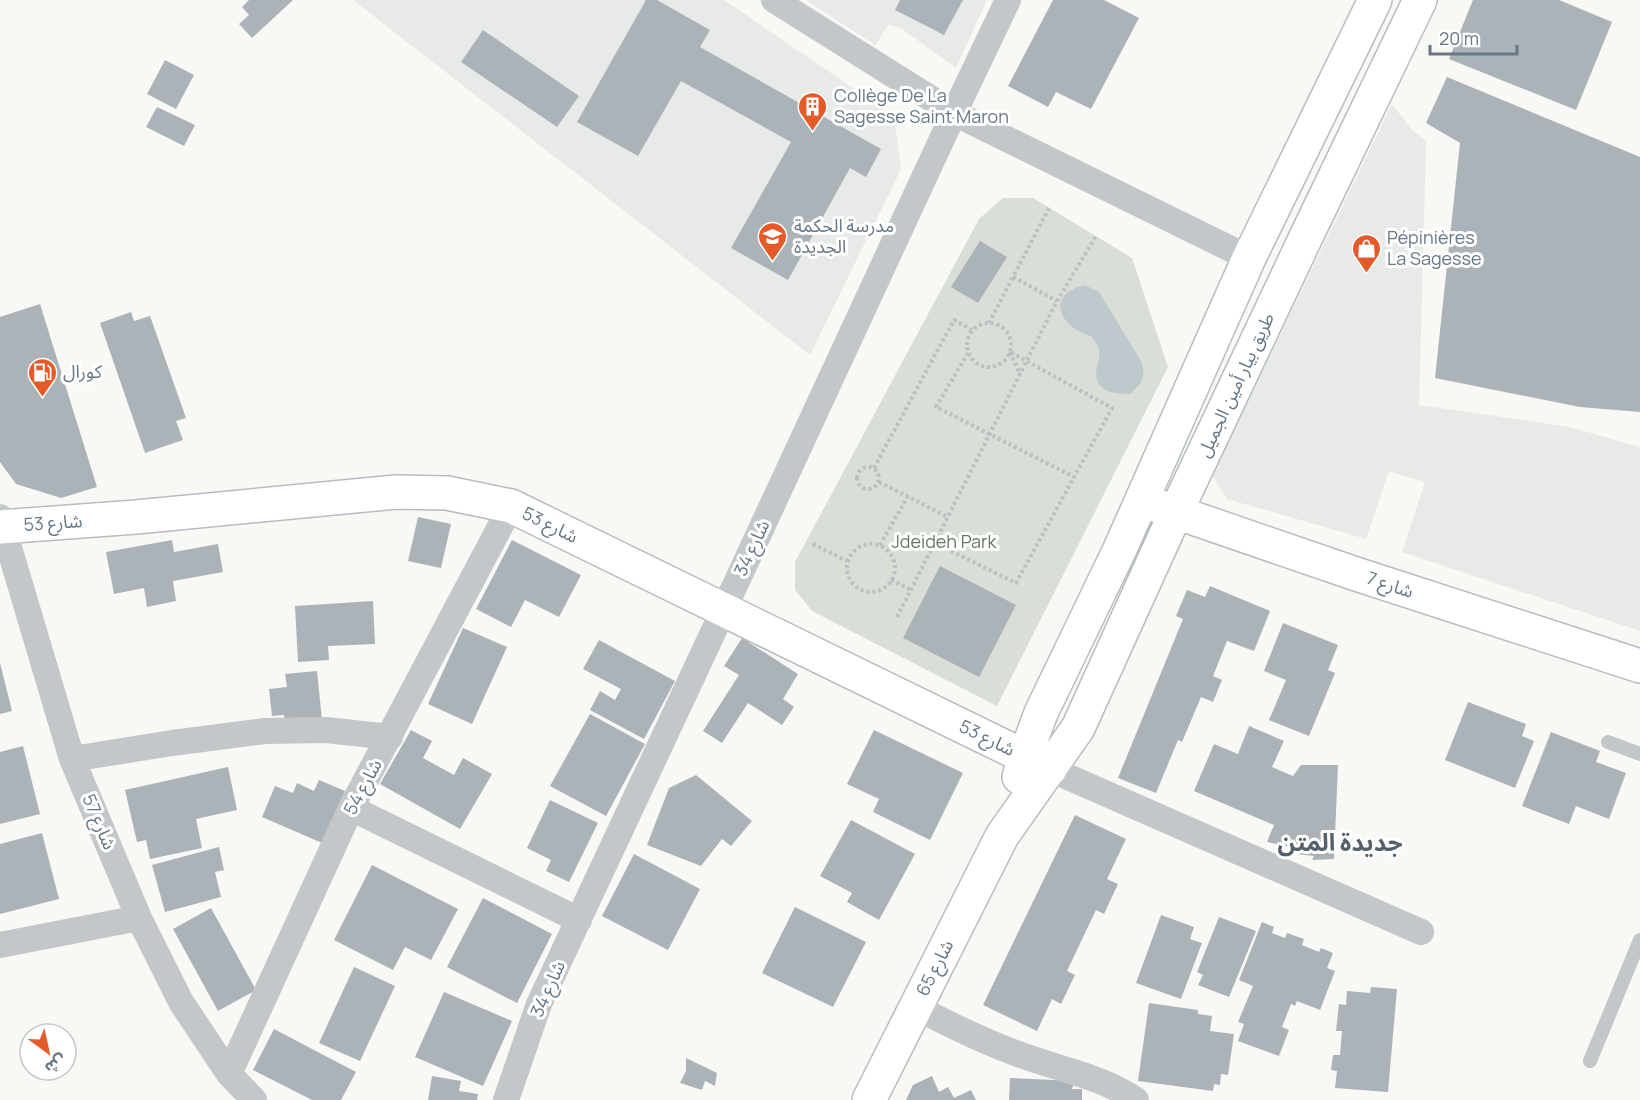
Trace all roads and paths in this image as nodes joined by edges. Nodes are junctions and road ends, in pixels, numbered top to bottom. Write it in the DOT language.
graph roads {
  1 [pos="774,0"];
  2 [pos="1008,0"];
  3 [pos="1375,0"];
  4 [pos="1420,0"];
  5 [pos="954,113"];
  6 [pos="1049,208"];
  7 [pos="1096,236"];
  8 [pos="1249,258"];
  9 [pos="1013,277"];
  10 [pos="1057,301"];
  11 [pos="989,323"];
  12 [pos="972,330"];
  13 [pos="1010,352"];
  14 [pos="968,353"];
  15 [pos="1027,360"];
  16 [pos="1020,374"];
  17 [pos="989,436"];
  18 [pos="874,468"];
  19 [pos="1074,477"];
  20 [pos="879,482"];
  21 [pos="908,496"];
  22 [pos="1140,500"];
  23 [pos="511,506"];
  24 [pos="1176,512"];
  25 [pos="948,517"];
  26 [pos="1,524"];
  27 [pos="935,543"];
  28 [pos="813,544"];
  29 [pos="880,546"];
  30 [pos="847,561"];
  31 [pos="891,580"];
  32 [pos="911,590"];
  33 [pos="724,609"];
  34 [pos="897,617"];
  35 [pos="1640,666"];
  36 [pos="390,737"];
  37 [pos="1608,742"];
  38 [pos="1640,754"];
  39 [pos="72,759"];
  40 [pos="1037,762"];
  41 [pos="351,808"];
  42 [pos="139,918"];
  43 [pos="579,920"];
  44 [pos="1420,932"];
  45 [pos="1640,940"];
  46 [pos="0,945"];
  47 [pos="915,1007"];
  48 [pos="1590,1061"];
  49 [pos="229,1074"];
  50 [pos="254,1100"];
  51 [pos="506,1100"];
  52 [pos="869,1100"];
  53 [pos="1136,1100"];
  1 -- 5 [label="street"];
  2 -- 5 [label="street, شارع 34"];
  3 -- 8 [label="main road"];
  4 -- 24 [label="main road, طريق بيار أمين الجميل"];
  5 -- 8 [label="street"];
  5 -- 33 [label="street, شارع 34"];
  6 -- 9 [label="path"];
  7 -- 10 [label="path"];
  8 -- 22 [label="main road"];
  9 -- 10 [label="path"];
  9 -- 11 [label="path"];
  10 -- 15 [label="path"];
  11 -- 12 [label="path"];
  11 -- 13 [label="path"];
  12 -- 14 [label="path"];
  12 -- 18 [label="path"];
  13 -- 14 [label="path"];
  13 -- 15 [label="path"];
  13 -- 16 [label="path"];
  14 -- 17 [label="path"];
  15 -- 16 [label="path"];
  15 -- 19 [label="path"];
  16 -- 17 [label="path"];
  17 -- 19 [label="path"];
  17 -- 25 [label="path"];
  18 -- 20 [label="path"];
  18 -- 20 [label="path"];
  19 -- 27 [label="path"];
  20 -- 21 [label="path"];
  21 -- 25 [label="path"];
  21 -- 29 [label="path"];
  22 -- 24 [label="main road, شارع 7"];
  22 -- 40 [label="main road"];
  23 -- 26 [label="main road, شارع 53"];
  23 -- 33 [label="main road, شارع 53"];
  23 -- 36 [label="street, شارع 54"];
  24 -- 35 [label="main road, شارع 7"];
  24 -- 40 [label="main road, طريق بيار أمين الجميل"];
  25 -- 27 [label="path"];
  26 -- 39 [label="street, شارع 57"];
  27 -- 32 [label="path"];
  28 -- 30 [label="path"];
  29 -- 30 [label="path"];
  29 -- 31 [label="path"];
  30 -- 31 [label="path"];
  31 -- 32 [label="path"];
  32 -- 34 [label="path"];
  33 -- 40 [label="main road, شارع 53"];
  33 -- 43 [label="street, شارع 34"];
  36 -- 39 [label="street"];
  36 -- 41 [label="street, شارع 54"];
  37 -- 38 [label="lane"];
  39 -- 42 [label="street, شارع 57"];
  40 -- 44 [label="street"];
  40 -- 47 [label="main road, شارع 65"];
  41 -- 43 [label="street"];
  41 -- 49 [label="street, شارع 54"];
  42 -- 46 [label="street"];
  42 -- 49 [label="street, شارع 57"];
  43 -- 51 [label="street, شارع 34"];
  45 -- 48 [label="lane"];
  47 -- 52 [label="main road, شارع 65"];
  47 -- 53 [label="street"];
  49 -- 50 [label="street, شارع 57"];
}
